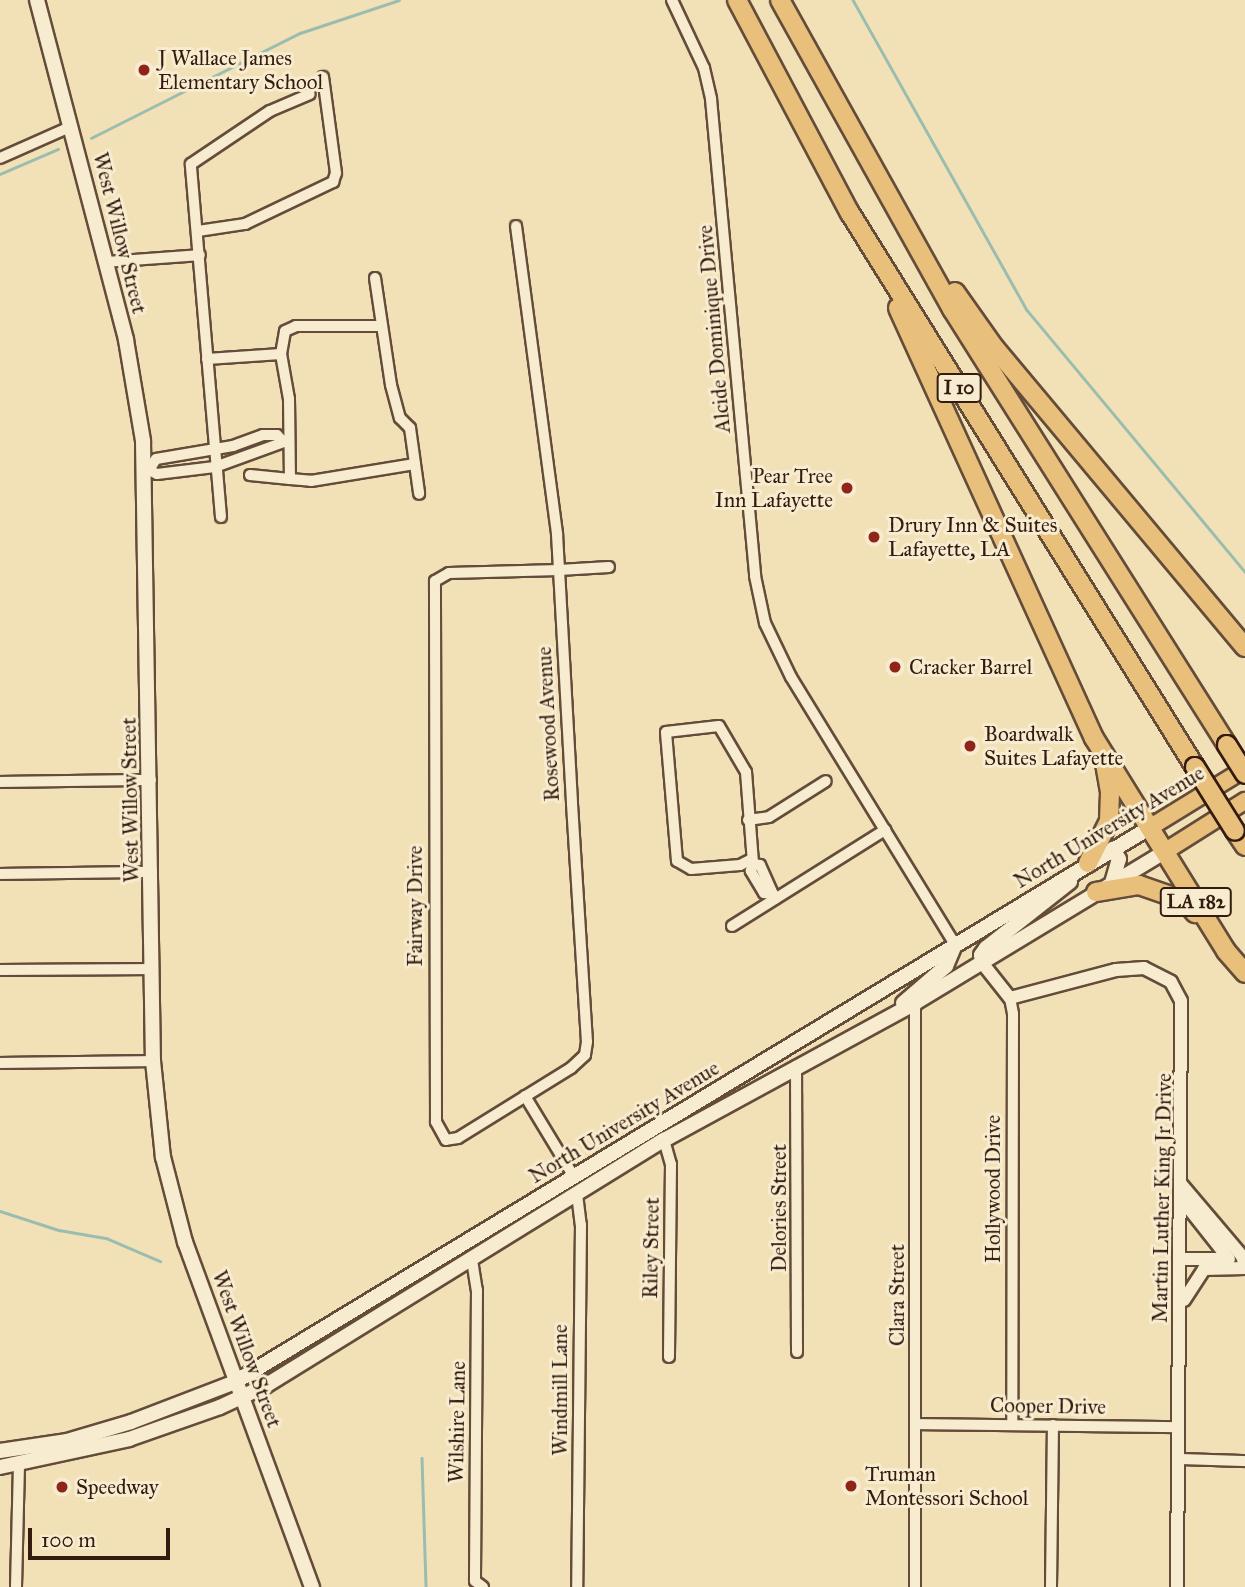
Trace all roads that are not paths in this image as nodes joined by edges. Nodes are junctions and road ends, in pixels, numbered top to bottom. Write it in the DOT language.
graph roads {
  1 [pos="37,0"];
  2 [pos="672,0"];
  3 [pos="737,0"];
  4 [pos="780,0"];
  5 [pos="323,77"];
  6 [pos="310,94"];
  7 [pos="71,127"];
  8 [pos="0,158"];
  9 [pos="876,174"];
  10 [pos="850,212"];
  11 [pos="516,226"];
  12 [pos="198,231"];
  13 [pos="200,255"];
  14 [pos="105,262"];
  15 [pos="375,278"];
  16 [pos="379,326"];
  17 [pos="281,354"];
  18 [pos="206,359"];
  19 [pos="286,442"];
  20 [pos="213,448"];
  21 [pos="184,452"];
  22 [pos="415,464"];
  23 [pos="215,467"];
  24 [pos="148,468"];
  25 [pos="194,470"];
  26 [pos="250,475"];
  27 [pos="290,480"];
  28 [pos="419,494"];
  29 [pos="221,517"];
  30 [pos="609,567"];
  31 [pos="559,570"];
  32 [pos="1245,647"];
  33 [pos="1094,738"];
  34 [pos="1245,771"];
  35 [pos="151,780"];
  36 [pos="826,780"];
  37 [pos="0,782"];
  38 [pos="1245,801"];
  39 [pos="748,820"];
  40 [pos="1149,828"];
  41 [pos="885,830"];
  42 [pos="1240,838"];
  43 [pos="1112,849"];
  44 [pos="1164,852"];
  45 [pos="751,862"];
  46 [pos="1082,867"];
  47 [pos="152,872"];
  48 [pos="0,874"];
  49 [pos="1104,887"];
  50 [pos="774,897"];
  51 [pos="732,926"];
  52 [pos="955,945"];
  53 [pos="1226,951"];
  54 [pos="983,964"];
  55 [pos="153,969"];
  56 [pos="0,970"];
  57 [pos="1245,973"];
  58 [pos="1010,998"];
  59 [pos="869,999"];
  60 [pos="915,1003"];
  61 [pos="896,1012"];
  62 [pos="849,1036"];
  63 [pos="791,1045"];
  64 [pos="153,1061"];
  65 [pos="0,1063"];
  66 [pos="796,1066"];
  67 [pos="526,1097"];
  68 [pos="664,1140"];
  69 [pos="574,1177"];
  70 [pos="1180,1183"];
  71 [pos="577,1194"];
  72 [pos="1180,1197"];
  73 [pos="467,1243"];
  74 [pos="1181,1259"];
  75 [pos="1229,1259"];
  76 [pos="472,1260"];
  77 [pos="1245,1267"];
  78 [pos="1180,1310"];
  79 [pos="797,1352"];
  80 [pos="669,1357"];
  81 [pos="235,1382"];
  82 [pos="242,1398"];
  83 [pos="916,1424"];
  84 [pos="1012,1425"];
  85 [pos="1052,1425"];
  86 [pos="1178,1427"];
  87 [pos="0,1451"];
  88 [pos="1178,1460"];
  89 [pos="1245,1461"];
  90 [pos="19,1464"];
  91 [pos="0,1467"];
  92 [pos="480,1586"];
  93 [pos="16,1587"];
  94 [pos="312,1587"];
  95 [pos="577,1587"];
  96 [pos="915,1587"];
  97 [pos="1051,1587"];
  98 [pos="1177,1587"];
  1 -- 7 [label="main road, West Willow Street"];
  2 -- 41 [label="street, Alcide Dominique Drive"];
  3 -- 10 [label="highway, I 10"];
  4 -- 9 [label="highway, I 10"];
  5 -- 12 [label="street"];
  6 -- 12 [label="street"];
  7 -- 8 [label="street"];
  7 -- 14 [label="main road, West Willow Street"];
  9 -- 32 [label="highway"];
  9 -- 34 [label="highway, I 10, bridge"];
  10 -- 33 [label="highway"];
  10 -- 42 [label="highway, I 10, bridge"];
  11 -- 31 [label="street, Rosewood Avenue"];
  12 -- 13 [label="street"];
  13 -- 14 [label="street"];
  13 -- 18 [label="street"];
  14 -- 24 [label="main road, West Willow Street"];
  15 -- 16 [label="street"];
  16 -- 17 [label="street"];
  16 -- 22 [label="street"];
  17 -- 18 [label="street"];
  17 -- 19 [label="street"];
  18 -- 20 [label="street"];
  19 -- 20 [label="street"];
  19 -- 23 [label="street"];
  19 -- 27 [label="street"];
  20 -- 21 [label="street"];
  20 -- 23 [label="street"];
  21 -- 24 [label="street"];
  21 -- 25 [label="street"];
  22 -- 27 [label="street"];
  22 -- 28 [label="street"];
  23 -- 25 [label="street"];
  23 -- 29 [label="street"];
  24 -- 25 [label="street"];
  24 -- 35 [label="main road, West Willow Street"];
  26 -- 27 [label="street"];
  30 -- 31 [label="street"];
  31 -- 67 [label="street, Rosewood Avenue"];
  31 -- 67 [label="street, Fairway Drive"];
  33 -- 40 [label="highway"];
  33 -- 46 [label="highway"];
  34 -- 40 [label="main road, North University Avenue"];
  35 -- 37 [label="street"];
  35 -- 47 [label="main road, West Willow Street"];
  36 -- 39 [label="street"];
  38 -- 44 [label="main road, North University Avenue"];
  39 -- 45 [label="street"];
  39 -- 45 [label="street"];
  40 -- 43 [label="main road, North University Avenue"];
  40 -- 44 [label="highway, LA 182"];
  41 -- 50 [label="street"];
  41 -- 52 [label="street, Alcide Dominique Drive"];
  43 -- 46 [label="main road, North University Avenue"];
  43 -- 49 [label="main road"];
  44 -- 49 [label="main road, North University Avenue"];
  44 -- 53 [label="highway, LA 182"];
  45 -- 50 [label="street"];
  46 -- 52 [label="main road, North University Avenue"];
  46 -- 54 [label="main road"];
  47 -- 48 [label="street"];
  47 -- 55 [label="main road, West Willow Street"];
  49 -- 53 [label="highway"];
  49 -- 54 [label="main road, North University Avenue"];
  50 -- 51 [label="street"];
  52 -- 59 [label="main road, North University Avenue"];
  52 -- 61 [label="main road"];
  53 -- 57 [label="highway, LA 182"];
  54 -- 58 [label="street"];
  54 -- 60 [label="main road, North University Avenue"];
  55 -- 56 [label="street"];
  55 -- 64 [label="main road, West Willow Street"];
  58 -- 70 [label="street, Martin Luther King Jr Drive"];
  58 -- 84 [label="street, Hollywood Drive"];
  59 -- 62 [label="main road"];
  59 -- 63 [label="main road, North University Avenue"];
  60 -- 61 [label="main road, North University Avenue"];
  60 -- 83 [label="street, Clara Street"];
  61 -- 62 [label="main road, North University Avenue"];
  62 -- 66 [label="main road, North University Avenue"];
  63 -- 66 [label="main road"];
  63 -- 69 [label="main road, North University Avenue"];
  64 -- 65 [label="street"];
  64 -- 81 [label="main road, West Willow Street"];
  66 -- 68 [label="main road, North University Avenue"];
  66 -- 79 [label="street, Delories Street"];
  67 -- 69 [label="street"];
  68 -- 71 [label="main road, North University Avenue"];
  68 -- 80 [label="street, Riley Street"];
  69 -- 73 [label="main road, North University Avenue"];
  70 -- 72 [label="street, Martin Luther King Jr Drive"];
  70 -- 77 [label="street"];
  71 -- 76 [label="main road, North University Avenue"];
  71 -- 95 [label="street, Windmill Lane"];
  72 -- 74 [label="street, Martin Luther King Jr Drive"];
  72 -- 75 [label="street"];
  73 -- 76 [label="main road"];
  73 -- 81 [label="main road, North University Avenue"];
  74 -- 75 [label="street"];
  74 -- 78 [label="street, Martin Luther King Jr Drive"];
  75 -- 77 [label="street"];
  76 -- 82 [label="main road, North University Avenue"];
  76 -- 92 [label="street, Wilshire Lane"];
  77 -- 78 [label="street"];
  78 -- 86 [label="street, Martin Luther King Jr Drive"];
  81 -- 82 [label="main road, West Willow Street"];
  81 -- 87 [label="main road, North University Avenue"];
  82 -- 90 [label="main road, North University Avenue"];
  82 -- 94 [label="main road, West Willow Street"];
  83 -- 84 [label="street, Cooper Drive"];
  83 -- 96 [label="street, Clara Street"];
  84 -- 85 [label="street, Cooper Drive"];
  85 -- 86 [label="street, Cooper Drive"];
  85 -- 97 [label="street"];
  86 -- 88 [label="street, Martin Luther King Jr Drive"];
  88 -- 89 [label="street"];
  88 -- 98 [label="street, Martin Luther King Jr Drive"];
  90 -- 91 [label="main road, North University Avenue"];
  90 -- 93 [label="street"];
}
